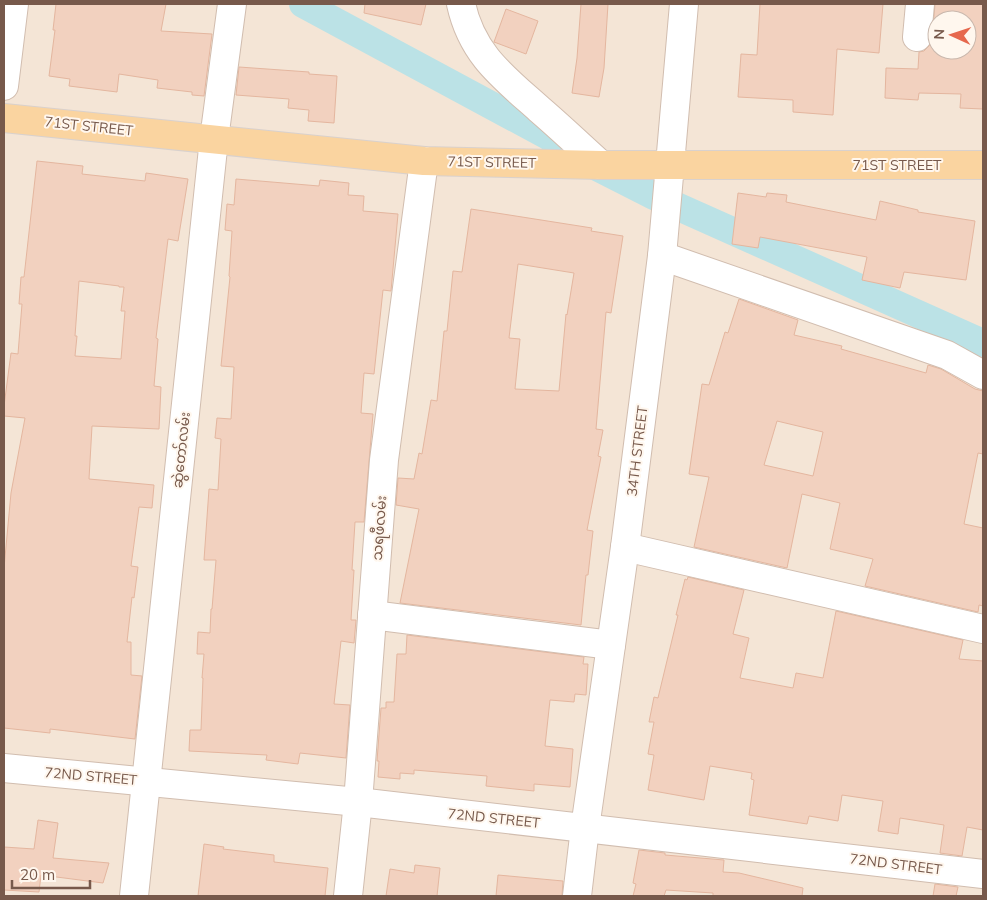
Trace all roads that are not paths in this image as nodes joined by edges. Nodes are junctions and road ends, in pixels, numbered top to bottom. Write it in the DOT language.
graph roads {
  1 [pos="14,4"];
  2 [pos="461,4"];
  3 [pos="684,4"];
  4 [pos="920,4"];
  5 [pos="230,14"];
  6 [pos="917,37"];
  7 [pos="4,86"];
  8 [pos="4,118"];
  9 [pos="214,139"];
  10 [pos="424,161"];
  11 [pos="600,165"];
  12 [pos="983,165"];
  13 [pos="669,177"];
  14 [pos="663,249"];
  15 [pos="983,375"];
  16 [pos="625,547"];
  17 [pos="372,615"];
  18 [pos="983,629"];
  19 [pos="611,645"];
  20 [pos="4,768"];
  21 [pos="146,781"];
  22 [pos="358,802"];
  23 [pos="585,828"];
  24 [pos="983,874"];
  25 [pos="134,896"];
  26 [pos="348,896"];
  27 [pos="577,896"];
  1 -- 7 [label="street"];
  2 -- 11 [label="street"];
  3 -- 13 [label="street, 34TH STREET"];
  4 -- 6 [label="street"];
  5 -- 9 [label="street, ဆွဲတော်လမ်း"];
  8 -- 9 [label="main road, 71ST STREET"];
  9 -- 10 [label="main road, 71ST STREET"];
  9 -- 21 [label="street, ဆွဲတော်လမ်း"];
  10 -- 11 [label="main road, 71ST STREET"];
  10 -- 17 [label="street, သရဖီလမ်း"];
  11 -- 13 [label="main road, 71ST STREET"];
  12 -- 13 [label="main road, 71ST STREET"];
  13 -- 14 [label="street, 34TH STREET"];
  14 -- 15 [label="street"];
  14 -- 16 [label="street, 34TH STREET"];
  16 -- 18 [label="street"];
  16 -- 19 [label="street, 34TH STREET"];
  17 -- 19 [label="street"];
  17 -- 22 [label="street, သရဖီလမ်း"];
  19 -- 23 [label="street, 34TH STREET"];
  20 -- 21 [label="street, 72ND STREET"];
  21 -- 22 [label="street, 72ND STREET"];
  21 -- 25 [label="street, ဆွဲတော်လမ်း"];
  22 -- 23 [label="street, 72ND STREET"];
  22 -- 26 [label="street, သရဖီလမ်း"];
  23 -- 24 [label="street, 72ND STREET"];
  23 -- 27 [label="street, 34TH STREET"];
}
